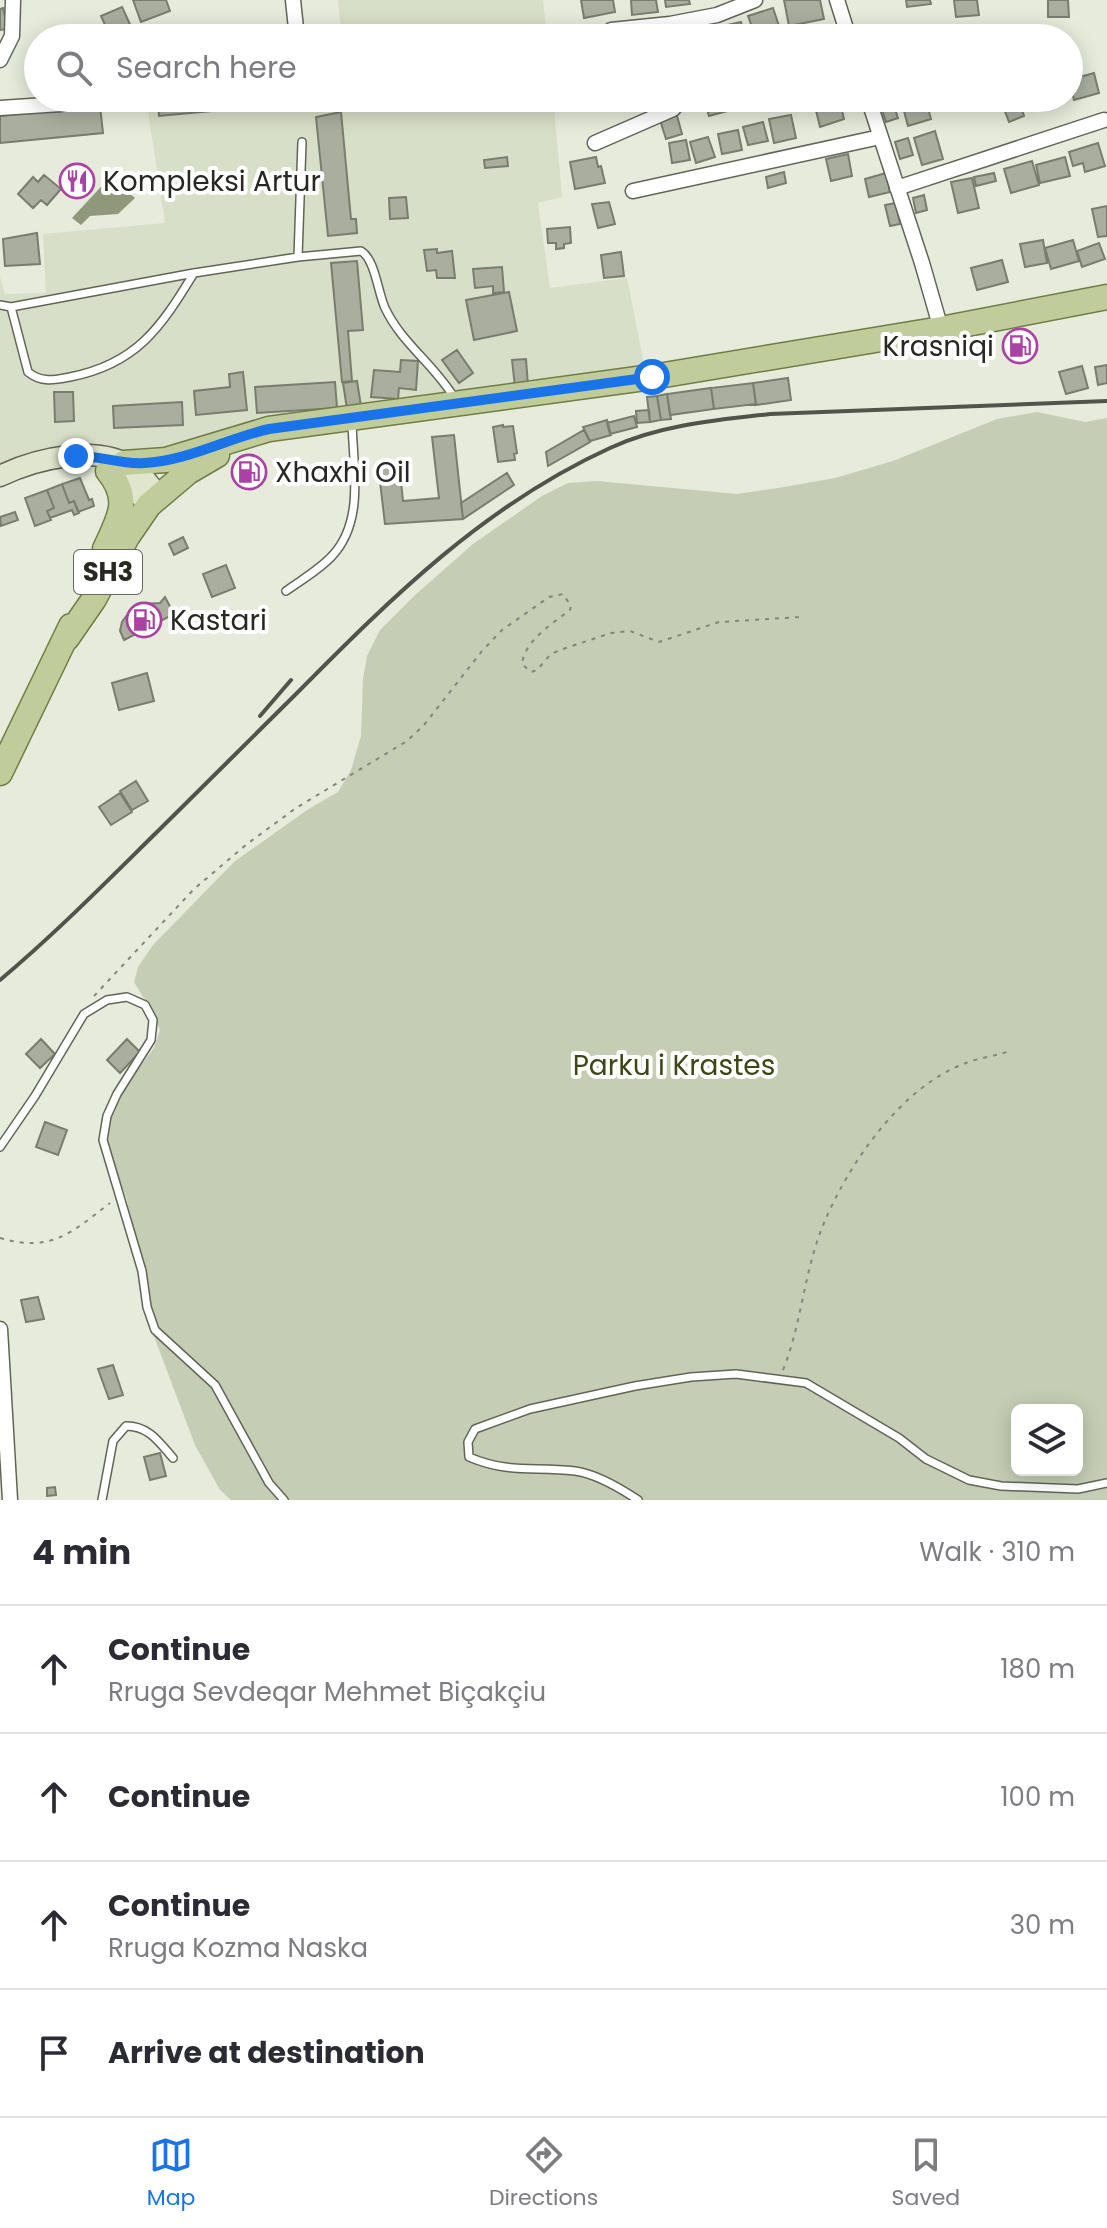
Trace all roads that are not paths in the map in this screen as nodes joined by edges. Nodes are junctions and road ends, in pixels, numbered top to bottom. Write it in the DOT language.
graph roads {
  1 [pos="13,0"];
  2 [pos="293,0"];
  3 [pos="755,0"];
  4 [pos="837,0"];
  5 [pos="296,24"];
  6 [pos="691,24"];
  7 [pos="845,24"];
  8 [pos="0,60"];
  9 [pos="24,106"];
  10 [pos="0,108"];
  11 [pos="667,112"];
  12 [pos="872,112"];
  13 [pos="1104,120"];
  14 [pos="880,137"];
  15 [pos="302,142"];
  16 [pos="595,143"];
  17 [pos="897,188"];
  18 [pos="633,191"];
  19 [pos="298,257"];
  20 [pos="194,273"];
  21 [pos="1107,297"];
  22 [pos="0,305"];
  23 [pos="11,307"];
  24 [pos="941,329"];
  25 [pos="458,404"];
  26 [pos="352,418"];
  27 [pos="305,424"];
  28 [pos="205,448"];
  29 [pos="116,467"];
  30 [pos="0,476"];
  31 [pos="148,494"];
  32 [pos="116,523"];
  33 [pos="286,591"];
  34 [pos="67,638"];
  35 [pos="0,773"];
  36 [pos="0,1147"];
  37 [pos="0,1329"];
  38 [pos="173,1458"];
  39 [pos="1107,1483"];
  40 [pos="10,1500"];
  41 [pos="102,1500"];
  42 [pos="284,1500"];
  43 [pos="638,1500"];
  1 -- 8 [label="street"];
  2 -- 5 [label="street"];
  3 -- 6 [label="street"];
  4 -- 7 [label="street"];
  9 -- 10 [label="street"];
  11 -- 16 [label="street"];
  12 -- 14 [label="street"];
  13 -- 17 [label="street"];
  14 -- 17 [label="street"];
  14 -- 18 [label="street"];
  15 -- 19 [label="lane"];
  17 -- 24 [label="street"];
  19 -- 20 [label="lane"];
  19 -- 25 [label="lane"];
  20 -- 23 [label="lane"];
  20 -- 23 [label="lane"];
  21 -- 24 [label="main road, SH3"];
  22 -- 23 [label="lane"];
  24 -- 25 [label="main road, SH3"];
  25 -- 26 [label="main road, SH3"];
  26 -- 27 [label="main road, SH3"];
  26 -- 33 [label="lane"];
  27 -- 28 [label="main road, SH3"];
  27 -- 31 [label="main road, SH3"];
  28 -- 29 [label="main road"];
  28 -- 31 [label="main road, SH3"];
  29 -- 30 [label="main road"];
  29 -- 31 [label="main road"];
  29 -- 32 [label="main road"];
  31 -- 32 [label="main road, SH3"];
  31 -- 34 [label="main road, SH3"];
  32 -- 34 [label="main road, SH3"];
  34 -- 35 [label="main road, SH3"];
  36 -- 42 [label="lane"];
  37 -- 40 [label="street"];
  38 -- 41 [label="lane"];
  39 -- 43 [label="lane"];
}
